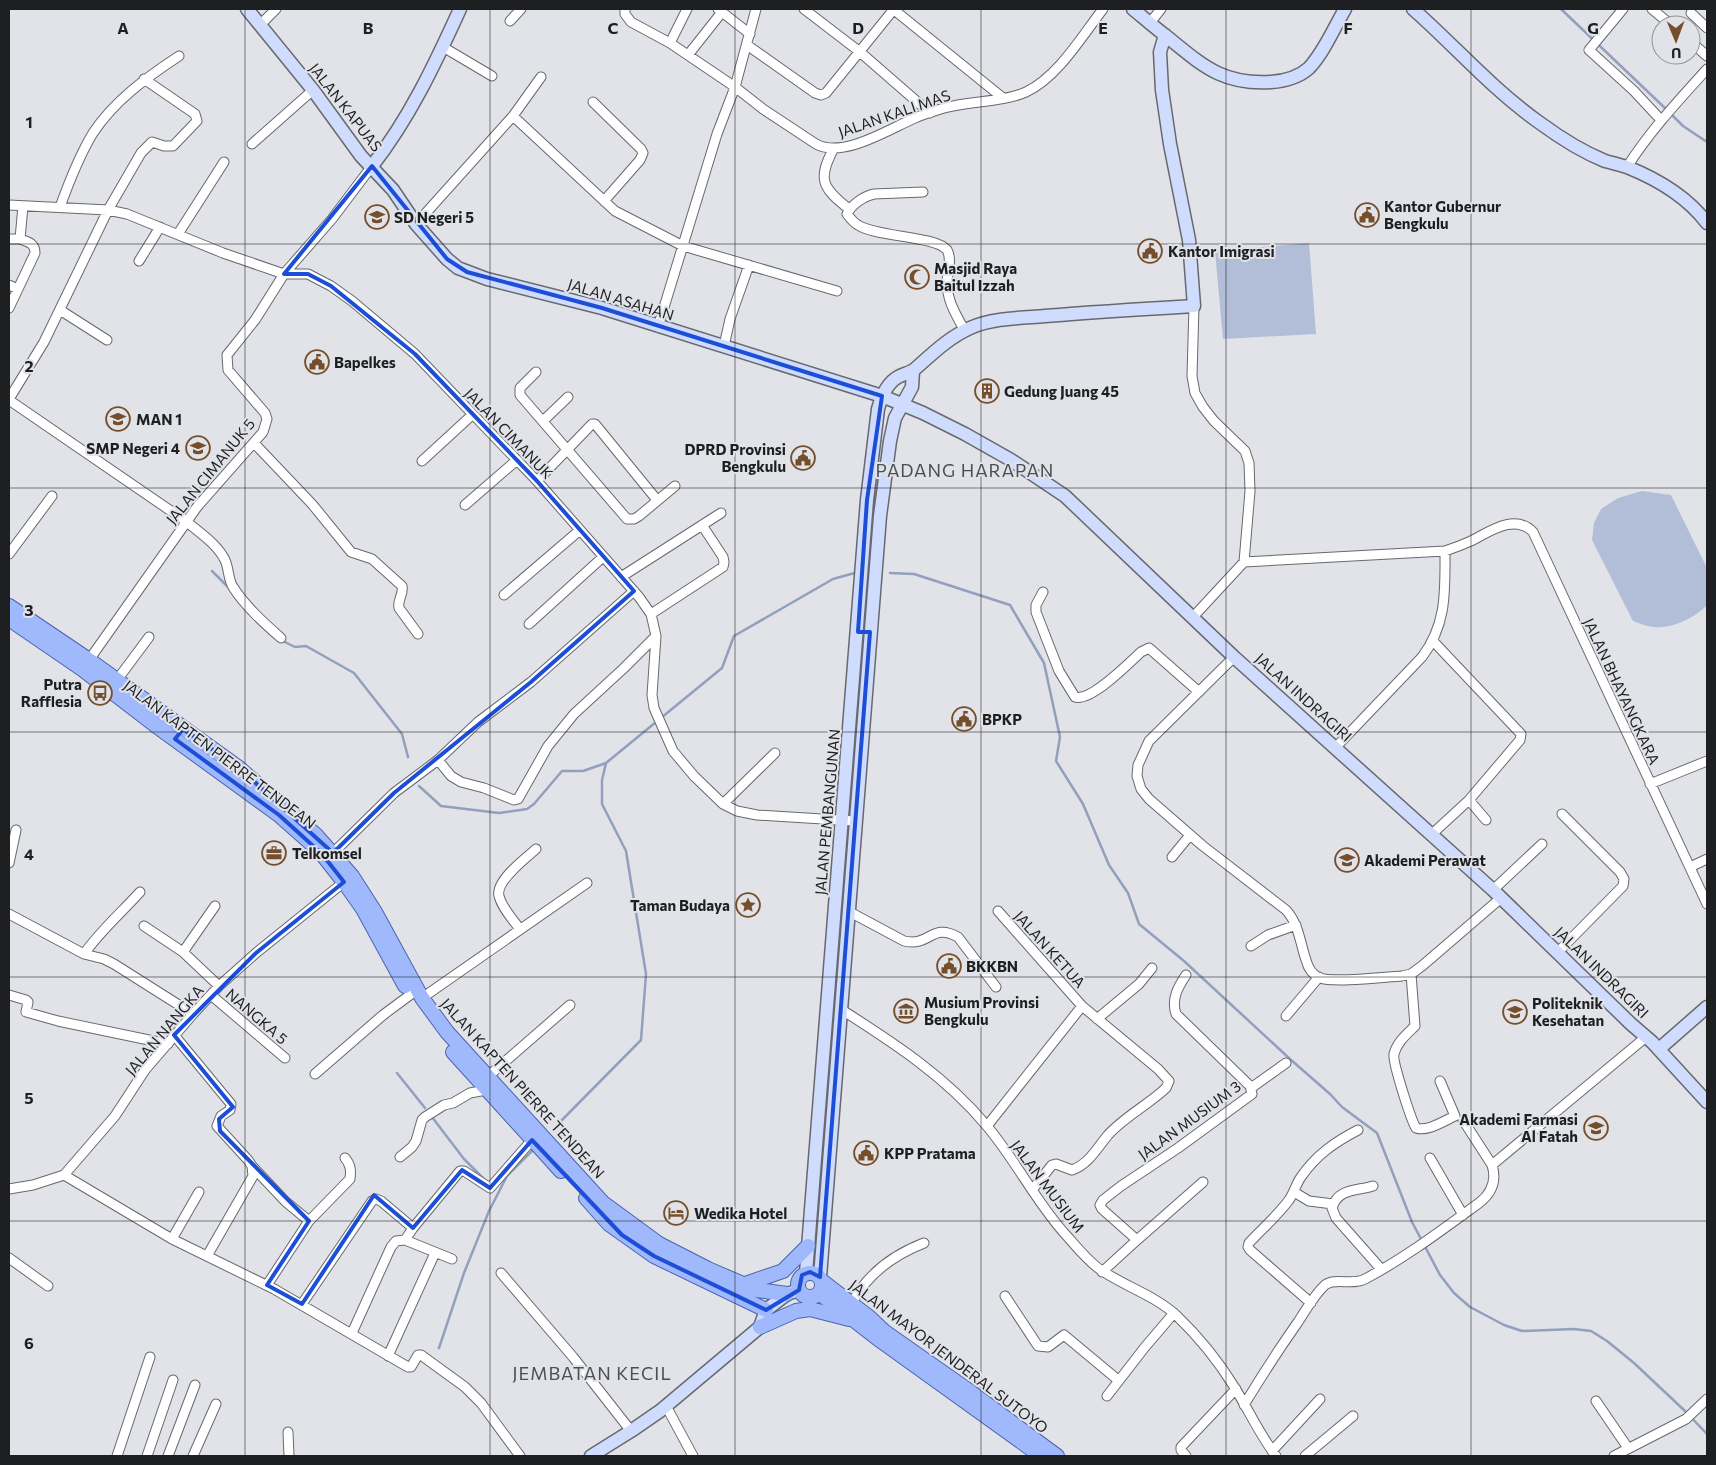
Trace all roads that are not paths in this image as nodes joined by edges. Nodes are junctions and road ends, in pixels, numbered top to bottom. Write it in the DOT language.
graph roads {
  1 [pos="247,9"];
  2 [pos="256,9"];
  3 [pos="276,9"];
  4 [pos="460,9"];
  5 [pos="521,9"];
  6 [pos="625,9"];
  7 [pos="687,9"];
  8 [pos="756,9"];
  9 [pos="804,9"];
  10 [pos="894,9"];
  11 [pos="1103,9"];
  12 [pos="1133,9"];
  13 [pos="1161,9"];
  14 [pos="1345,9"];
  15 [pos="1413,9"];
  16 [pos="1623,9"];
  17 [pos="720,10"];
  18 [pos="1691,13"];
  19 [pos="265,20"];
  20 [pos="510,21"];
  21 [pos="1149,24"];
  22 [pos="1707,28"];
  23 [pos="750,34"];
  24 [pos="1165,35"];
  25 [pos="670,43"];
  26 [pos="747,45"];
  27 [pos="443,47"];
  28 [pos="860,52"];
  29 [pos="688,55"];
  30 [pos="179,56"];
  31 [pos="1707,69"];
  32 [pos="492,76"];
  33 [pos="541,77"];
  34 [pos="144,79"];
  35 [pos="735,87"];
  36 [pos="313,90"];
  37 [pos="1003,98"];
  38 [pos="593,102"];
  39 [pos="930,113"];
  40 [pos="513,116"];
  41 [pos="1662,118"];
  42 [pos="252,144"];
  43 [pos="834,148"];
  44 [pos="224,162"];
  45 [pos="372,166"];
  46 [pos="1627,167"];
  47 [pos="923,192"];
  48 [pos="604,201"];
  49 [pos="9,205"];
  50 [pos="23,206"];
  51 [pos="60,207"];
  52 [pos="849,209"];
  53 [pos="108,210"];
  54 [pos="1707,223"];
  55 [pos="416,224"];
  56 [pos="160,227"];
  57 [pos="178,234"];
  58 [pos="9,238"];
  59 [pos="20,239"];
  60 [pos="683,246"];
  61 [pos="139,261"];
  62 [pos="749,265"];
  63 [pos="284,274"];
  64 [pos="9,285"];
  65 [pos="18,289"];
  66 [pos="837,291"];
  67 [pos="1194,306"];
  68 [pos="9,308"];
  69 [pos="60,310"];
  70 [pos="658,327"];
  71 [pos="964,331"];
  72 [pos="107,340"];
  73 [pos="724,346"];
  74 [pos="913,371"];
  75 [pos="536,372"];
  76 [pos="882,396"];
  77 [pos="568,397"];
  78 [pos="9,399"];
  79 [pos="902,404"];
  80 [pos="472,415"];
  81 [pos="544,422"];
  82 [pos="254,443"];
  83 [pos="567,448"];
  84 [pos="516,460"];
  85 [pos="422,461"];
  86 [pos="536,480"];
  87 [pos="675,486"];
  88 [pos="52,496"];
  89 [pos="657,500"];
  90 [pos="465,505"];
  91 [pos="721,513"];
  92 [pos="187,522"];
  93 [pos="702,526"];
  94 [pos="580,530"];
  95 [pos="1445,551"];
  96 [pos="9,554"];
  97 [pos="603,557"];
  98 [pos="1244,562"];
  99 [pos="621,577"];
  100 [pos="634,590"];
  101 [pos="1043,592"];
  102 [pos="504,594"];
  103 [pos="9,606"];
  104 [pos="651,614"];
  105 [pos="1193,617"];
  106 [pos="9,619"];
  107 [pos="529,624"];
  108 [pos="864,632"];
  109 [pos="418,634"];
  110 [pos="656,636"];
  111 [pos="149,637"];
  112 [pos="281,638"];
  113 [pos="1433,641"];
  114 [pos="1234,657"];
  115 [pos="86,665"];
  116 [pos="116,680"];
  117 [pos="1199,692"];
  118 [pos="179,734"];
  119 [pos="1336,748"];
  120 [pos="775,753"];
  121 [pos="438,760"];
  122 [pos="1707,761"];
  123 [pos="1650,784"];
  124 [pos="1469,800"];
  125 [pos="722,804"];
  126 [pos="1562,814"];
  127 [pos="842,820"];
  128 [pos="1486,820"];
  129 [pos="855,821"];
  130 [pos="16,830"];
  131 [pos="1190,836"];
  132 [pos="1431,836"];
  133 [pos="1542,844"];
  134 [pos="536,849"];
  135 [pos="333,853"];
  136 [pos="1172,857"];
  137 [pos="1707,859"];
  138 [pos="9,863"];
  139 [pos="1690,867"];
  140 [pos="344,882"];
  141 [pos="587,883"];
  142 [pos="140,892"];
  143 [pos="1497,894"];
  144 [pos="1707,904"];
  145 [pos="215,906"];
  146 [pos="848,911"];
  147 [pos="998,911"];
  148 [pos="9,914"];
  149 [pos="1296,925"];
  150 [pos="144,926"];
  151 [pos="520,930"];
  152 [pos="1251,946"];
  153 [pos="183,952"];
  154 [pos="1558,952"];
  155 [pos="84,954"];
  156 [pos="1152,968"];
  157 [pos="1411,974"];
  158 [pos="1186,975"];
  159 [pos="1319,977"];
  160 [pos="219,986"];
  161 [pos="996,988"];
  162 [pos="9,995"];
  163 [pos="211,995"];
  164 [pos="416,997"];
  165 [pos="827,1003"];
  166 [pos="570,1005"];
  167 [pos="1082,1006"];
  168 [pos="1707,1007"];
  169 [pos="842,1010"];
  170 [pos="192,1014"];
  171 [pos="1286,1016"];
  172 [pos="1097,1019"];
  173 [pos="174,1035"];
  174 [pos="1646,1036"];
  175 [pos="168,1044"];
  176 [pos="1659,1050"];
  177 [pos="285,1058"];
  178 [pos="1286,1063"];
  179 [pos="315,1074"];
  180 [pos="1440,1081"];
  181 [pos="485,1084"];
  182 [pos="1251,1088"];
  183 [pos="1707,1102"];
  184 [pos="1463,1120"];
  185 [pos="987,1126"];
  186 [pos="1358,1130"];
  187 [pos="532,1140"];
  188 [pos="400,1157"];
  189 [pos="345,1158"];
  190 [pos="1430,1158"];
  191 [pos="1492,1165"];
  192 [pos="252,1166"];
  193 [pos="64,1174"];
  194 [pos="1203,1182"];
  195 [pos="1373,1186"];
  196 [pos="9,1189"];
  197 [pos="1032,1190"];
  198 [pos="199,1192"];
  199 [pos="1294,1192"];
  200 [pos="1333,1204"];
  201 [pos="1464,1215"];
  202 [pos="309,1221"];
  203 [pos="413,1228"];
  204 [pos="172,1239"];
  205 [pos="405,1240"];
  206 [pos="1137,1240"];
  207 [pos="924,1243"];
  208 [pos="808,1246"];
  209 [pos="435,1253"];
  210 [pos="207,1256"];
  211 [pos="9,1258"];
  212 [pos="452,1259"];
  213 [pos="1381,1270"];
  214 [pos="501,1272"];
  215 [pos="1102,1272"];
  216 [pos="806,1273"];
  217 [pos="266,1284"];
  218 [pos="745,1284"];
  219 [pos="820,1284"];
  220 [pos="48,1286"];
  221 [pos="793,1292"];
  222 [pos="1005,1296"];
  223 [pos="852,1303"];
  224 [pos="1311,1303"];
  225 [pos="302,1304"];
  226 [pos="766,1310"];
  227 [pos="1174,1314"];
  228 [pos="854,1320"];
  229 [pos="760,1326"];
  230 [pos="352,1333"];
  231 [pos="388,1356"];
  232 [pos="150,1357"];
  233 [pos="173,1380"];
  234 [pos="1118,1380"];
  235 [pos="195,1385"];
  236 [pos="1236,1389"];
  237 [pos="1107,1396"];
  238 [pos="1320,1399"];
  239 [pos="1596,1401"];
  240 [pos="216,1404"];
  241 [pos="1706,1404"];
  242 [pos="1244,1405"];
  243 [pos="666,1406"];
  244 [pos="1354,1416"];
  245 [pos="631,1431"];
  246 [pos="288,1432"];
  247 [pos="1628,1448"];
  248 [pos="1274,1454"];
  249 [pos="117,1456"];
  250 [pos="147,1456"];
  251 [pos="168,1456"];
  252 [pos="193,1456"];
  253 [pos="289,1456"];
  254 [pos="520,1456"];
  255 [pos="591,1456"];
  256 [pos="693,1456"];
  257 [pos="1041,1456"];
  258 [pos="1057,1456"];
  259 [pos="1186,1456"];
  260 [pos="1305,1456"];
  261 [pos="1614,1456"];
  1 -- 36 [label="street, JALAN KAPUAS"];
  2 -- 19 [label="street, JALAN KAPUAS"];
  3 -- 19 [label="street"];
  4 -- 27 [label="street"];
  5 -- 20 [label="street"];
  6 -- 25 [label="street, JALAN KALI MAS"];
  7 -- 25 [label="street"];
  8 -- 23 [label="street"];
  9 -- 28 [label="street"];
  10 -- 28 [label="street"];
  10 -- 37 [label="street"];
  11 -- 37 [label="street, JALAN KALI MAS"];
  12 -- 21 [label="street"];
  13 -- 21 [label="street"];
  14 -- 24 [label="street"];
  15 -- 46 [label="street"];
  16 -- 41 [label="street"];
  17 -- 23 [label="street"];
  17 -- 29 [label="street"];
  18 -- 22 [label="street"];
  19 -- 45 [label="street, JALAN KAPUAS"];
  21 -- 24 [label="street"];
  23 -- 26 [label="street"];
  24 -- 67 [label="street"];
  25 -- 29 [label="street, JALAN KALI MAS"];
  26 -- 28 [label="street"];
  26 -- 35 [label="street"];
  27 -- 32 [label="street"];
  27 -- 45 [label="street"];
  28 -- 39 [label="street"];
  29 -- 35 [label="street, JALAN KALI MAS"];
  30 -- 34 [label="street"];
  31 -- 41 [label="street"];
  33 -- 40 [label="street"];
  34 -- 51 [label="street"];
  34 -- 53 [label="street"];
  35 -- 43 [label="street, JALAN KALI MAS"];
  35 -- 60 [label="street"];
  36 -- 42 [label="street"];
  36 -- 45 [label="street, JALAN KAPUAS"];
  37 -- 39 [label="street, JALAN KALI MAS"];
  38 -- 48 [label="street"];
  39 -- 43 [label="street, JALAN KALI MAS"];
  40 -- 48 [label="street"];
  40 -- 55 [label="street"];
  41 -- 46 [label="street"];
  43 -- 52 [label="street"];
  44 -- 57 [label="street"];
  45 -- 55 [label="street, JALAN ASAHAN"];
  45 -- 63 [label="street"];
  46 -- 54 [label="street"];
  47 -- 52 [label="street"];
  48 -- 60 [label="street"];
  49 -- 50 [label="street, JALAN CIMANUK"];
  50 -- 51 [label="street, JALAN CIMANUK"];
  50 -- 59 [label="street"];
  51 -- 53 [label="street, JALAN CIMANUK"];
  52 -- 71 [label="street"];
  53 -- 56 [label="street, JALAN CIMANUK"];
  53 -- 69 [label="street"];
  55 -- 70 [label="street, JALAN ASAHAN"];
  56 -- 57 [label="street, JALAN CIMANUK"];
  56 -- 61 [label="street"];
  57 -- 63 [label="street, JALAN CIMANUK"];
  58 -- 59 [label="street"];
  59 -- 65 [label="street"];
  60 -- 62 [label="street"];
  60 -- 70 [label="street"];
  62 -- 66 [label="street"];
  62 -- 73 [label="street"];
  63 -- 80 [label="street, JALAN CIMANUK"];
  63 -- 82 [label="street, JALAN CIMANUK 5"];
  64 -- 65 [label="street"];
  65 -- 68 [label="street"];
  67 -- 71 [label="street, JALAN PEMBANGUNAN"];
  67 -- 98 [label="street"];
  69 -- 72 [label="street"];
  69 -- 78 [label="street"];
  70 -- 73 [label="street, JALAN ASAHAN"];
  71 -- 74 [label="street, JALAN PEMBANGUNAN"];
  73 -- 76 [label="street, JALAN ASAHAN"];
  74 -- 76 [label="street, JALAN PEMBANGUNAN"];
  74 -- 79 [label="street, JALAN PEMBANGUNAN"];
  75 -- 81 [label="street"];
  76 -- 79 [label="street, JALAN ASAHAN"];
  76 -- 108 [label="street, JALAN PEMBANGUNAN"];
  77 -- 81 [label="street"];
  78 -- 92 [label="street"];
  79 -- 105 [label="street, JALAN INDRAGIRI"];
  79 -- 108 [label="street, JALAN PEMBANGUNAN"];
  80 -- 84 [label="street, JALAN CIMANUK"];
  80 -- 85 [label="street"];
  81 -- 83 [label="street"];
  82 -- 92 [label="street, JALAN CIMANUK 5"];
  82 -- 109 [label="street"];
  83 -- 86 [label="street"];
  83 -- 89 [label="street"];
  83 -- 89 [label="street"];
  84 -- 86 [label="street, JALAN CIMANUK"];
  84 -- 90 [label="street"];
  86 -- 94 [label="street, JALAN CIMANUK"];
  87 -- 89 [label="street"];
  88 -- 96 [label="street"];
  91 -- 93 [label="street"];
  92 -- 112 [label="street"];
  92 -- 115 [label="street, JALAN CIMANUK 5"];
  93 -- 99 [label="street"];
  93 -- 104 [label="street"];
  94 -- 97 [label="street, JALAN CIMANUK"];
  94 -- 102 [label="street"];
  95 -- 98 [label="street, JALAN BHAYANGKARA"];
  95 -- 113 [label="street"];
  95 -- 123 [label="street, JALAN BHAYANGKARA"];
  97 -- 99 [label="street, JALAN CIMANUK"];
  97 -- 107 [label="street"];
  98 -- 105 [label="street"];
  99 -- 100 [label="street, JALAN CIMANUK"];
  100 -- 104 [label="street, JALAN CIMANUK"];
  100 -- 121 [label="street"];
  101 -- 117 [label="street"];
  103 -- 115 [label="main road"];
  104 -- 110 [label="street, JALAN CIMANUK"];
  105 -- 114 [label="street, JALAN INDRAGIRI"];
  106 -- 115 [label="main road"];
  108 -- 127 [label="street, JALAN PEMBANGUNAN"];
  108 -- 129 [label="street, JALAN PEMBANGUNAN"];
  110 -- 121 [label="street"];
  110 -- 125 [label="street, JALAN CIMANUK"];
  111 -- 116 [label="street"];
  113 -- 119 [label="street"];
  113 -- 124 [label="street"];
  114 -- 117 [label="street"];
  114 -- 119 [label="street, JALAN INDRAGIRI"];
  115 -- 116 [label="main road, JALAN KAPTEN PIERRE TENDEAN"];
  115 -- 118 [label="main road, JALAN KAPTEN PIERRE TENDEAN"];
  116 -- 118 [label="main road, JALAN KAPTEN PIERRE TENDEAN"];
  117 -- 131 [label="street"];
  118 -- 135 [label="main road, JALAN KAPTEN PIERRE TENDEAN"];
  118 -- 140 [label="main road, JALAN KAPTEN PIERRE TENDEAN"];
  119 -- 132 [label="street, JALAN INDRAGIRI"];
  120 -- 125 [label="street"];
  121 -- 135 [label="street"];
  122 -- 123 [label="street"];
  123 -- 139 [label="street, JALAN BHAYANGKARA"];
  124 -- 128 [label="street"];
  124 -- 132 [label="street"];
  125 -- 127 [label="street, JALAN CIMANUK"];
  126 -- 154 [label="street"];
  127 -- 129 [label="street, JALAN CIMANUK"];
  127 -- 165 [label="street, JALAN PEMBANGUNAN"];
  129 -- 146 [label="street, JALAN PEMBANGUNAN"];
  130 -- 138 [label="street"];
  131 -- 136 [label="street"];
  131 -- 149 [label="street"];
  132 -- 143 [label="street, JALAN INDRAGIRI"];
  133 -- 143 [label="street"];
  134 -- 151 [label="street"];
  135 -- 164 [label="main road, JALAN KAPTEN PIERRE TENDEAN"];
  137 -- 139 [label="street"];
  139 -- 144 [label="street, JALAN BHAYANGKARA"];
  140 -- 160 [label="street, JALAN NANGKA"];
  140 -- 164 [label="main road, JALAN KAPTEN PIERRE TENDEAN"];
  141 -- 151 [label="street"];
  142 -- 155 [label="street"];
  143 -- 154 [label="street, JALAN INDRAGIRI"];
  143 -- 157 [label="street"];
  145 -- 153 [label="street"];
  146 -- 161 [label="street"];
  146 -- 169 [label="street, JALAN PEMBANGUNAN"];
  147 -- 167 [label="street, JALAN KETUA"];
  148 -- 155 [label="street"];
  149 -- 152 [label="street"];
  149 -- 159 [label="street"];
  150 -- 153 [label="street"];
  151 -- 164 [label="street"];
  153 -- 160 [label="street"];
  154 -- 174 [label="street, JALAN INDRAGIRI"];
  155 -- 170 [label="street"];
  156 -- 172 [label="street"];
  157 -- 159 [label="street"];
  157 -- 180 [label="street"];
  158 -- 182 [label="street, JALAN MUSIUM 3"];
  159 -- 171 [label="street"];
  160 -- 163 [label="street, JALAN NANGKA"];
  162 -- 175 [label="street"];
  163 -- 170 [label="street, JALAN NANGKA"];
  163 -- 177 [label="street, NANGKA 5"];
  164 -- 179 [label="street"];
  164 -- 181 [label="main road, JALAN KAPTEN PIERRE TENDEAN"];
  165 -- 169 [label="street"];
  165 -- 208 [label="street, JALAN PEMBANGUNAN"];
  166 -- 181 [label="street"];
  167 -- 172 [label="street, JALAN KETUA"];
  167 -- 185 [label="street"];
  168 -- 176 [label="street"];
  169 -- 185 [label="street, JALAN MUSIUM"];
  169 -- 219 [label="street, JALAN PEMBANGUNAN"];
  170 -- 173 [label="street, JALAN NANGKA"];
  172 -- 197 [label="street, JALAN KETUA"];
  173 -- 175 [label="street, JALAN NANGKA"];
  173 -- 192 [label="street"];
  174 -- 176 [label="street, JALAN INDRAGIRI"];
  174 -- 191 [label="street"];
  175 -- 193 [label="street, JALAN NANGKA"];
  176 -- 183 [label="street, JALAN INDRAGIRI"];
  178 -- 182 [label="street"];
  181 -- 187 [label="main road, JALAN KAPTEN PIERRE TENDEAN"];
  181 -- 188 [label="street"];
  181 -- 218 [label="main road, JALAN KAPTEN PIERRE TENDEAN"];
  182 -- 206 [label="street, JALAN MUSIUM 3"];
  184 -- 191 [label="street"];
  185 -- 197 [label="street, JALAN MUSIUM"];
  186 -- 199 [label="street"];
  187 -- 203 [label="street"];
  187 -- 226 [label="main road, JALAN KAPTEN PIERRE TENDEAN"];
  189 -- 202 [label="street"];
  190 -- 201 [label="street"];
  191 -- 201 [label="street"];
  192 -- 202 [label="street"];
  192 -- 210 [label="street"];
  193 -- 196 [label="street, JALAN NANGKA"];
  193 -- 204 [label="street"];
  194 -- 206 [label="street"];
  195 -- 200 [label="street"];
  197 -- 215 [label="street, JALAN MUSIUM"];
  198 -- 204 [label="street"];
  199 -- 200 [label="street"];
  199 -- 224 [label="street"];
  200 -- 213 [label="street"];
  201 -- 213 [label="street"];
  202 -- 217 [label="street"];
  203 -- 205 [label="street"];
  203 -- 225 [label="street"];
  204 -- 210 [label="street"];
  205 -- 209 [label="street"];
  205 -- 230 [label="street"];
  206 -- 215 [label="street"];
  207 -- 223 [label="street"];
  208 -- 216 [label="street, JALAN PEMBANGUNAN"];
  208 -- 218 [label="main road"];
  209 -- 212 [label="street"];
  209 -- 231 [label="street"];
  210 -- 217 [label="street"];
  211 -- 220 [label="street"];
  213 -- 224 [label="street"];
  214 -- 245 [label="street"];
  215 -- 227 [label="street, JALAN MUSIUM"];
  216 -- 219 [label="main road"];
  216 -- 221 [label="main road"];
  217 -- 225 [label="street"];
  218 -- 221 [label="main road, JALAN KAPTEN PIERRE TENDEAN"];
  219 -- 221 [label="main road"];
  219 -- 223 [label="main road, JALAN MAYOR JENDERAL SUTOYO"];
  219 -- 228 [label="main road, JALAN MAYOR JENDERAL SUTOYO"];
  221 -- 226 [label="street"];
  222 -- 234 [label="street"];
  223 -- 258 [label="main road, JALAN MAYOR JENDERAL SUTOYO"];
  224 -- 242 [label="street"];
  225 -- 230 [label="street"];
  226 -- 229 [label="street"];
  227 -- 234 [label="street"];
  227 -- 236 [label="street, JALAN MUSIUM"];
  228 -- 229 [label="main road"];
  228 -- 257 [label="main road, JALAN MAYOR JENDERAL SUTOYO"];
  229 -- 243 [label="street"];
  230 -- 231 [label="street"];
  231 -- 254 [label="street"];
  232 -- 249 [label="street"];
  233 -- 250 [label="street"];
  234 -- 237 [label="street"];
  235 -- 251 [label="street"];
  236 -- 242 [label="street, JALAN MUSIUM"];
  236 -- 259 [label="street"];
  238 -- 248 [label="street"];
  239 -- 247 [label="street"];
  240 -- 252 [label="street"];
  241 -- 247 [label="street"];
  242 -- 248 [label="street, JALAN MUSIUM"];
  243 -- 245 [label="street"];
  243 -- 256 [label="street"];
  244 -- 260 [label="street"];
  245 -- 255 [label="street"];
  246 -- 253 [label="street"];
  247 -- 261 [label="street"];
}
